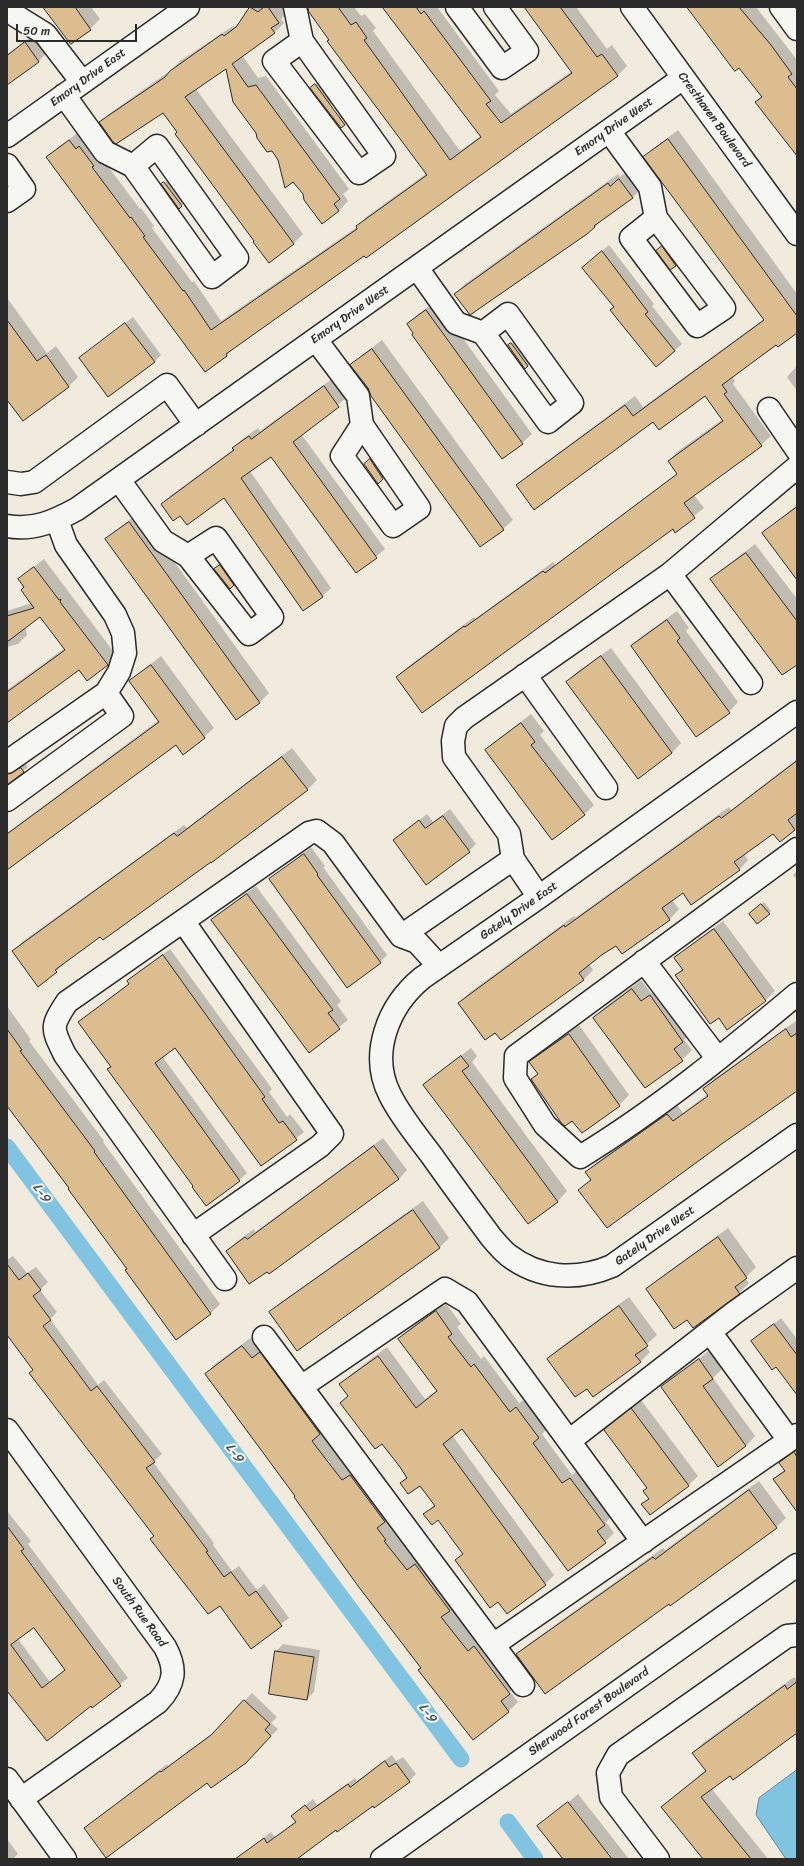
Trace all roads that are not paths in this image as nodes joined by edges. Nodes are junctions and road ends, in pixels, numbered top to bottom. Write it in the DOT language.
graph roads {
  1 [pos="295,7"];
  2 [pos="457,7"];
  3 [pos="495,7"];
  4 [pos="632,7"];
  5 [pos="781,7"];
  6 [pos="182,9"];
  7 [pos="11,14"];
  8 [pos="797,29"];
  9 [pos="302,41"];
  10 [pos="683,78"];
  11 [pos="82,82"];
  12 [pos="64,95"];
  13 [pos="609,130"];
  14 [pos="7,136"];
  15 [pos="7,164"];
  16 [pos="133,166"];
  17 [pos="7,201"];
  18 [pos="656,218"];
  19 [pos="797,234"];
  20 [pos="417,268"];
  21 [pos="483,333"];
  22 [pos="316,340"];
  23 [pos="769,410"];
  24 [pos="196,424"];
  25 [pos="362,425"];
  26 [pos="797,450"];
  27 [pos="797,467"];
  28 [pos="119,480"];
  29 [pos="7,482"];
  30 [pos="57,520"];
  31 [pos="7,526"];
  32 [pos="188,556"];
  33 [pos="670,574"];
  34 [pos="525,675"];
  35 [pos="751,682"];
  36 [pos="106,693"];
  37 [pos="797,712"];
  38 [pos="7,762"];
  39 [pos="606,788"];
  40 [pos="7,800"];
  41 [pos="797,849"];
  42 [pos="513,859"];
  43 [pos="539,897"];
  44 [pos="184,921"];
  45 [pos="401,936"];
  46 [pos="644,962"];
  47 [pos="439,966"];
  48 [pos="797,994"];
  49 [pos="718,1059"];
  50 [pos="797,1135"];
  51 [pos="442,1170"];
  52 [pos="193,1235"];
  53 [pos="797,1268"];
  54 [pos="225,1279"];
  55 [pos="710,1332"];
  56 [pos="264,1337"];
  57 [pos="301,1387"];
  58 [pos="7,1430"];
  59 [pos="793,1438"];
  60 [pos="569,1440"];
  61 [pos="643,1542"];
  62 [pos="797,1565"];
  63 [pos="797,1635"];
  64 [pos="493,1645"];
  65 [pos="524,1685"];
  66 [pos="7,1779"];
  67 [pos="21,1799"];
  68 [pos="65,1859"];
  69 [pos="382,1859"];
  70 [pos="658,1859"];
  1 -- 9 [label="street"];
  2 -- 3 [label="street"];
  4 -- 10 [label="street, Cresthaven Boulevard"];
  5 -- 8 [label="street"];
  6 -- 11 [label="street, Emory Drive East"];
  7 -- 11 [label="street"];
  9 -- 9 [label="street"];
  10 -- 13 [label="street, Emory Drive West"];
  10 -- 19 [label="street, Cresthaven Boulevard"];
  11 -- 12 [label="street, Emory Drive East"];
  12 -- 14 [label="street, Emory Drive East"];
  12 -- 16 [label="street"];
  13 -- 18 [label="street"];
  13 -- 20 [label="street, Emory Drive West"];
  15 -- 17 [label="street"];
  16 -- 16 [label="street"];
  18 -- 18 [label="street"];
  20 -- 21 [label="street"];
  20 -- 22 [label="street, Emory Drive West"];
  21 -- 21 [label="street"];
  22 -- 24 [label="street, Emory Drive West"];
  22 -- 25 [label="street"];
  23 -- 26 [label="street"];
  24 -- 28 [label="street, Emory Drive West"];
  24 -- 29 [label="street"];
  27 -- 33 [label="street"];
  28 -- 30 [label="street, Emory Drive West"];
  28 -- 32 [label="street"];
  30 -- 31 [label="street, Emory Drive West"];
  30 -- 36 [label="street"];
  33 -- 34 [label="street"];
  33 -- 35 [label="street"];
  34 -- 39 [label="street"];
  34 -- 42 [label="street"];
  36 -- 38 [label="street"];
  36 -- 40 [label="street"];
  37 -- 43 [label="street, Gately Drive East"];
  41 -- 46 [label="street"];
  42 -- 43 [label="street"];
  42 -- 45 [label="street"];
  43 -- 47 [label="street, Gately Drive East"];
  44 -- 45 [label="street"];
  44 -- 52 [label="street"];
  44 -- 52 [label="street"];
  45 -- 47 [label="street"];
  46 -- 49 [label="street"];
  46 -- 49 [label="street"];
  47 -- 51 [label="street, Gately Drive East"];
  48 -- 49 [label="street"];
  50 -- 51 [label="street, Gately Drive West"];
  52 -- 54 [label="street"];
  53 -- 55 [label="street"];
  55 -- 59 [label="street"];
  55 -- 60 [label="street"];
  56 -- 57 [label="street"];
  57 -- 60 [label="street"];
  57 -- 64 [label="street"];
  58 -- 67 [label="street, South Rue Road"];
  59 -- 61 [label="street"];
  60 -- 61 [label="street"];
  61 -- 64 [label="street"];
  62 -- 69 [label="street, Sherwood Forest Boulevard"];
  63 -- 70 [label="street"];
  64 -- 65 [label="street"];
  66 -- 67 [label="street"];
  67 -- 68 [label="street"];
}
